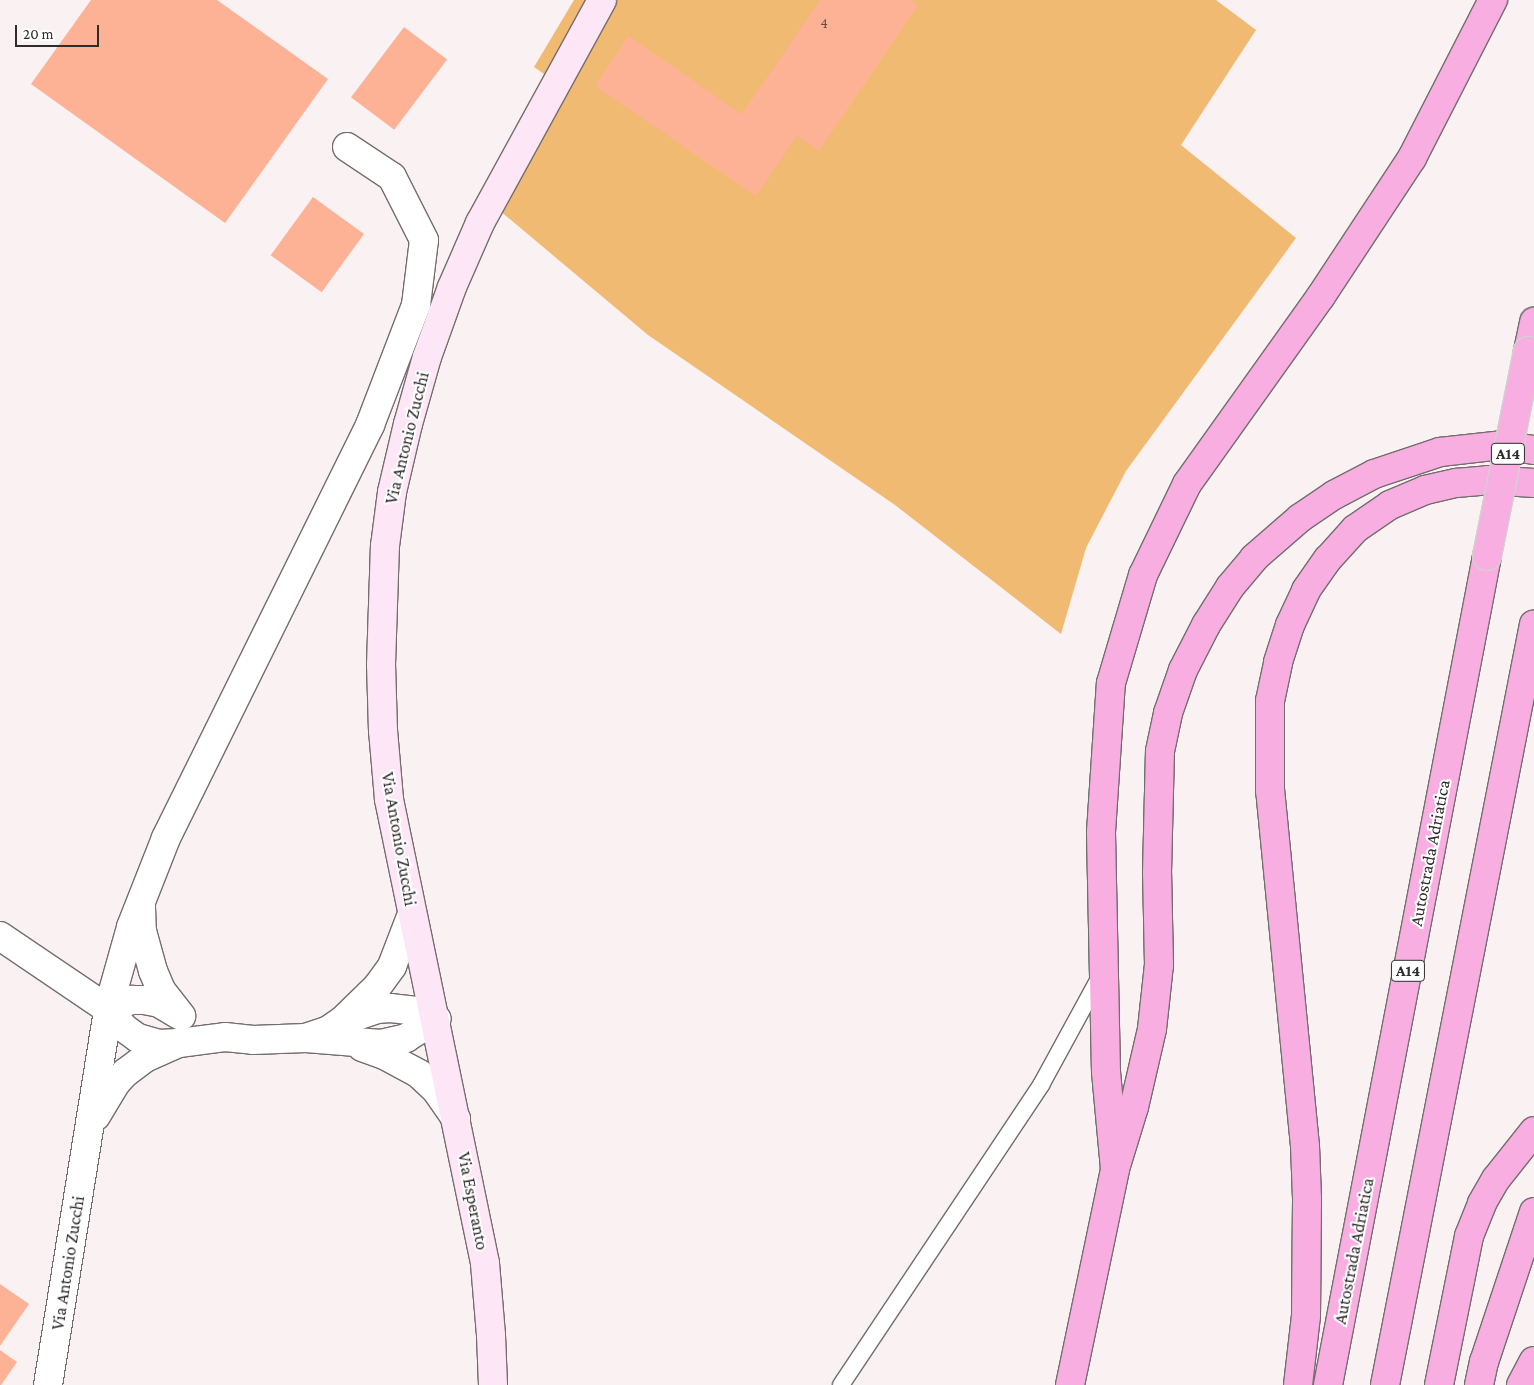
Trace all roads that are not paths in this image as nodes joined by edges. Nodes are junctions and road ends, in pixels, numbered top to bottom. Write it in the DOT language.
graph roads {
  1 [pos="602,0"];
  2 [pos="1493,0"];
  3 [pos="347,147"];
  4 [pos="1534,322"];
  5 [pos="1534,450"];
  6 [pos="1534,483"];
  7 [pos="1534,624"];
  8 [pos="142,892"];
  9 [pos="412,914"];
  10 [pos="0,936"];
  11 [pos="1104,969"];
  12 [pos="108,1009"];
  13 [pos="181,1016"];
  14 [pos="436,1018"];
  15 [pos="344,1031"];
  16 [pos="225,1038"];
  17 [pos="179,1043"];
  18 [pos="457,1119"];
  19 [pos="1534,1131"];
  20 [pos="87,1141"];
  21 [pos="1115,1169"];
  22 [pos="1534,1212"];
  23 [pos="1534,1361"];
  24 [pos="48,1385"];
  25 [pos="493,1385"];
  26 [pos="841,1385"];
  27 [pos="1070,1385"];
  28 [pos="1298,1385"];
  29 [pos="1328,1385"];
  30 [pos="1385,1385"];
  31 [pos="1439,1385"];
  32 [pos="1479,1385"];
  33 [pos="1520,1385"];
  1 -- 9 [label="main road, Via Antonio Zucchi"];
  2 -- 11 [label="highway"];
  3 -- 8 [label="street, Via Antonio Zucchi"];
  4 -- 29 [label="highway, Autostrada Adriatica / A14, bridge"];
  5 -- 21 [label="highway"];
  6 -- 28 [label="highway"];
  7 -- 30 [label="highway"];
  8 -- 12 [label="street, Via Antonio Zucchi"];
  8 -- 13 [label="street, Via Antonio Zucchi"];
  9 -- 14 [label="main road, Via Antonio Zucchi"];
  9 -- 15 [label="street, Via Antonio Zucchi"];
  10 -- 12 [label="street, Via Antonio Zucchi"];
  11 -- 21 [label="highway"];
  11 -- 26 [label="lane"];
  12 -- 13 [label="street, Via Antonio Zucchi"];
  12 -- 17 [label="street, Via Antonio Zucchi"];
  12 -- 20 [label="street, Via Antonio Zucchi"];
  13 -- 16 [label="street, Via Antonio Zucchi"];
  14 -- 15 [label="street, Via Antonio Zucchi"];
  14 -- 18 [label="main road, Via Esperanto"];
  15 -- 16 [label="street, Via Antonio Zucchi"];
  15 -- 18 [label="street, Via Antonio Zucchi"];
  16 -- 17 [label="street, Via Antonio Zucchi"];
  17 -- 20 [label="street, Via Antonio Zucchi"];
  18 -- 25 [label="main road, Via Esperanto"];
  19 -- 31 [label="highway"];
  20 -- 24 [label="street, Via Antonio Zucchi"];
  21 -- 27 [label="highway"];
  22 -- 32 [label="highway"];
  23 -- 33 [label="highway"];
}
